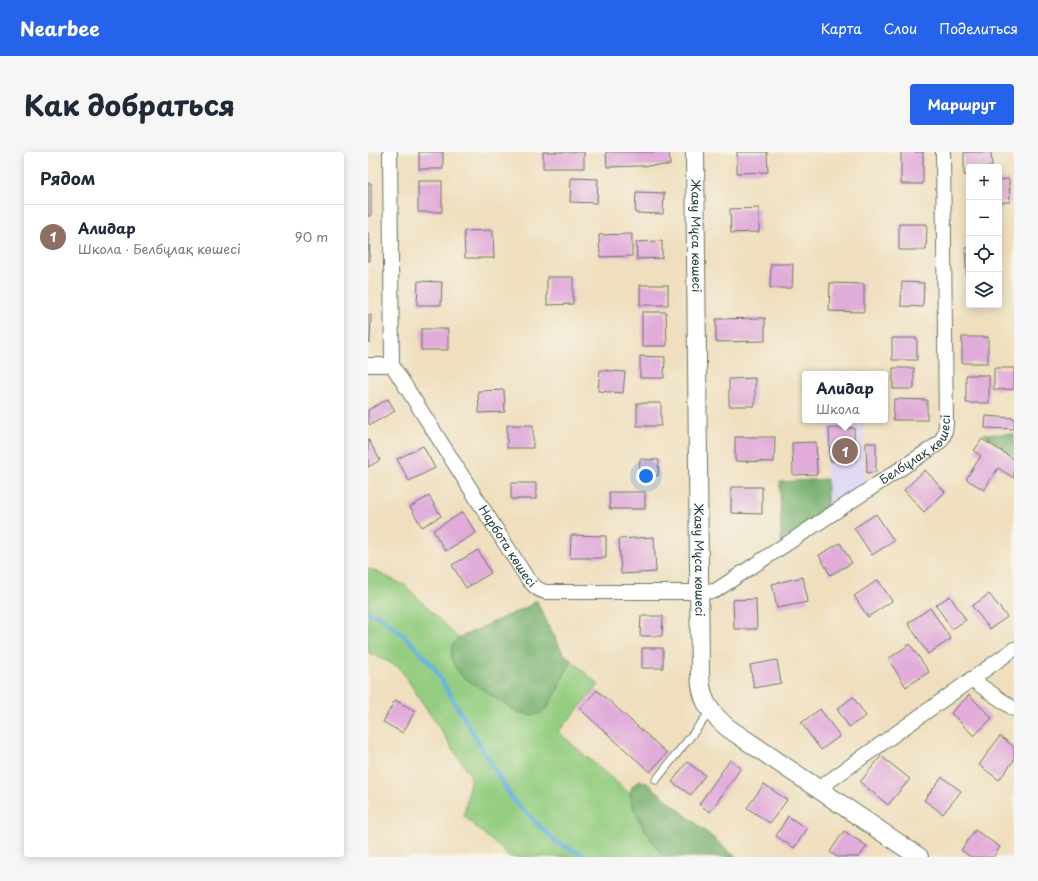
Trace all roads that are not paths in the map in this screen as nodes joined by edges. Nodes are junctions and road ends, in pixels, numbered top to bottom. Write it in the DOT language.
graph roads {
  1 [pos="390,152"];
  2 [pos="695,152"];
  3 [pos="944,152"];
  4 [pos="368,365"];
  5 [pos="392,365"];
  6 [pos="699,592"];
  7 [pos="1014,649"];
  8 [pos="971,679"];
  9 [pos="1014,709"];
  10 [pos="710,712"];
  11 [pos="656,780"];
  12 [pos="818,788"];
  13 [pos="919,857"];
  1 -- 5 [label="street"];
  2 -- 6 [label="street, Жаяу Мұса көшесі"];
  3 -- 6 [label="street, Белбұлақ көшесі"];
  4 -- 5 [label="street"];
  5 -- 6 [label="street, Нарбота көшесі"];
  6 -- 10 [label="street, Жаяу Мұса көшесі"];
  7 -- 8 [label="street"];
  8 -- 9 [label="street"];
  8 -- 12 [label="street"];
  10 -- 11 [label="lane"];
  10 -- 12 [label="street, Жаяу Мұса көшесі"];
  12 -- 13 [label="street, Жаяу Мұса көшесі"];
}
